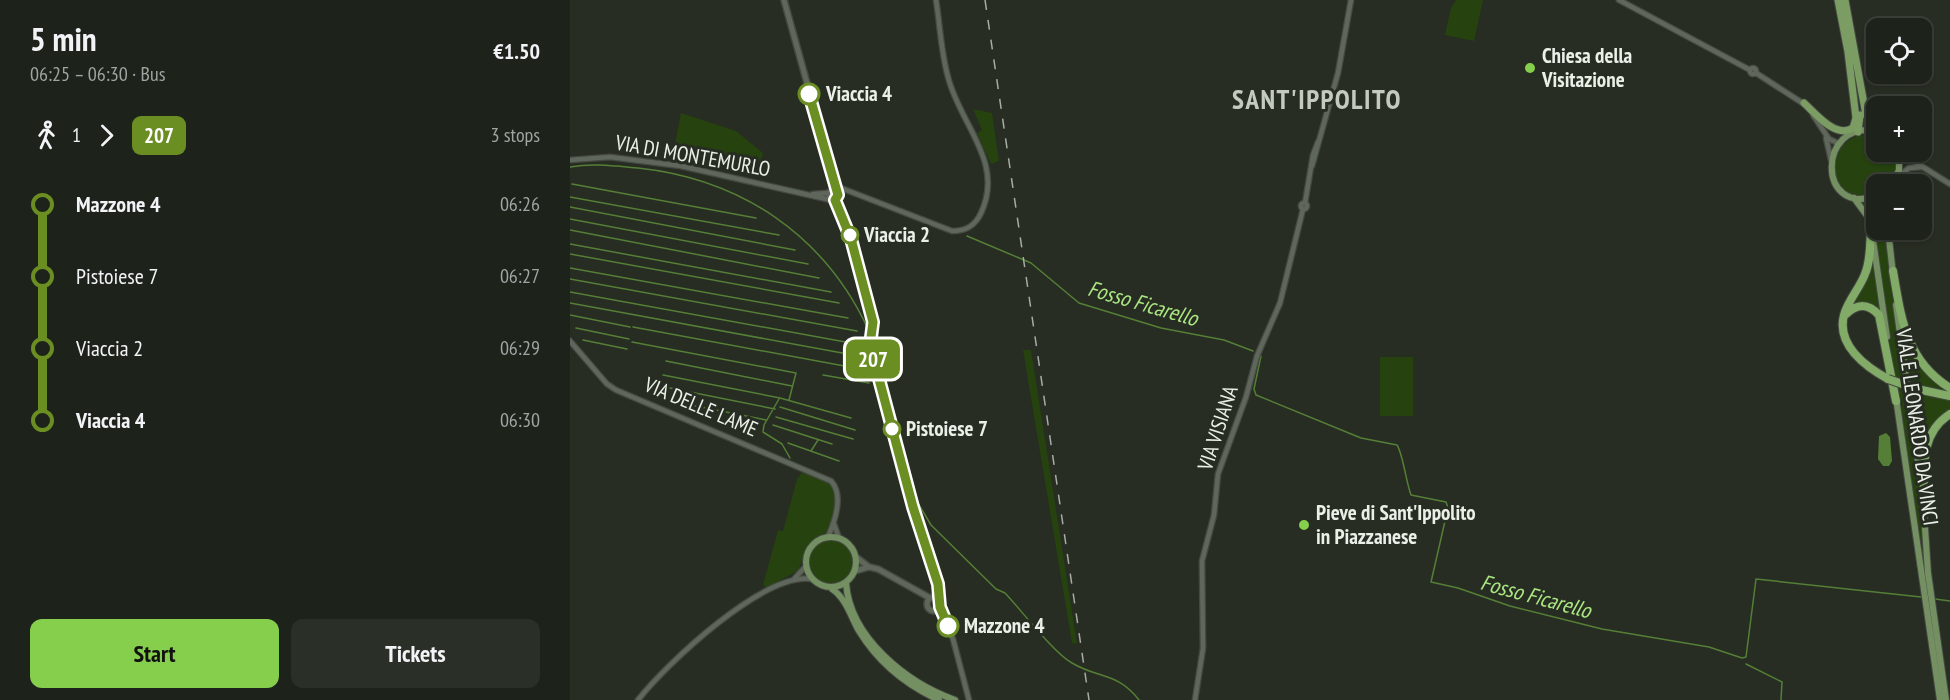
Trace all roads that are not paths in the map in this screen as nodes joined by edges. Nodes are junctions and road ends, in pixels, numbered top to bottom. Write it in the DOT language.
graph roads {
  1 [pos="784,0"];
  2 [pos="936,0"];
  3 [pos="1351,0"];
  4 [pos="1619,0"];
  5 [pos="1838,0"];
  6 [pos="1845,0"];
  7 [pos="1848,52"];
  8 [pos="1804,104"];
  9 [pos="1866,113"];
  10 [pos="1858,132"];
  11 [pos="1866,132"];
  12 [pos="1825,135"];
  13 [pos="1840,144"];
  14 [pos="570,160"];
  15 [pos="1832,160"];
  16 [pos="1914,162"];
  17 [pos="1921,167"];
  18 [pos="1902,174"];
  19 [pos="1950,183"];
  20 [pos="833,195"];
  21 [pos="1866,197"];
  22 [pos="1854,198"];
  23 [pos="1866,213"];
  24 [pos="1870,240"];
  25 [pos="1873,240"];
  26 [pos="1889,240"];
  27 [pos="1893,271"];
  28 [pos="1844,316"];
  29 [pos="570,341"];
  30 [pos="1950,388"];
  31 [pos="1950,396"];
  32 [pos="1896,401"];
  33 [pos="1950,414"];
  34 [pos="1924,501"];
  35 [pos="834,524"];
  36 [pos="828,537"];
  37 [pos="839,538"];
  38 [pos="856,557"];
  39 [pos="806,566"];
  40 [pos="869,567"];
  41 [pos="855,571"];
  42 [pos="795,578"];
  43 [pos="812,579"];
  44 [pos="846,583"];
  45 [pos="938,584"];
  46 [pos="831,588"];
  47 [pos="920,594"];
  48 [pos="931,598"];
  49 [pos="927,605"];
  50 [pos="938,606"];
  51 [pos="890,664"];
  52 [pos="640,700"];
  53 [pos="939,700"];
  54 [pos="955,700"];
  55 [pos="969,700"];
  56 [pos="1195,700"];
  57 [pos="1940,700"];
  58 [pos="1946,700"];
  1 -- 20 [label="main road"];
  2 -- 20 [label="street, VIA DI MONTEMURLO"];
  3 -- 56 [label="street, VIA VISIANA"];
  4 -- 8 [label="street"];
  5 -- 7 [label="highway"];
  6 -- 9 [label="highway"];
  7 -- 8 [label="highway"];
  7 -- 10 [label="highway"];
  8 -- 12 [label="street"];
  10 -- 11 [label="main road"];
  10 -- 13 [label="main road"];
  12 -- 13 [label="street"];
  12 -- 15 [label="street"];
  13 -- 15 [label="main road"];
  14 -- 20 [label="street, VIA DI MONTEMURLO"];
  15 -- 22 [label="main road, VIALE LEONARDO DA VINCI"];
  16 -- 17 [label="street"];
  17 -- 18 [label="street"];
  17 -- 19 [label="street"];
  20 -- 45 [label="main road"];
  21 -- 22 [label="main road"];
  22 -- 23 [label="main road, VIALE LEONARDO DA VINCI"];
  24 -- 28 [label="highway"];
  25 -- 32 [label="main road, VIALE LEONARDO DA VINCI"];
  26 -- 27 [label="main road, VIALE LEONARDO DA VINCI"];
  27 -- 30 [label="highway"];
  27 -- 34 [label="main road, VIALE LEONARDO DA VINCI"];
  28 -- 31 [label="highway, bridge"];
  28 -- 32 [label="highway"];
  29 -- 35 [label="street, VIA DELLE LAME"];
  32 -- 57 [label="main road, VIALE LEONARDO DA VINCI"];
  33 -- 34 [label="highway"];
  34 -- 58 [label="main road, VIALE LEONARDO DA VINCI"];
  35 -- 36 [label="street"];
  35 -- 37 [label="street"];
  36 -- 37 [label="main road"];
  36 -- 39 [label="main road"];
  37 -- 38 [label="main road"];
  38 -- 40 [label="main road"];
  38 -- 41 [label="main road"];
  39 -- 42 [label="street"];
  39 -- 43 [label="main road"];
  40 -- 41 [label="main road"];
  40 -- 47 [label="main road"];
  41 -- 44 [label="main road"];
  42 -- 43 [label="street"];
  42 -- 52 [label="street"];
  43 -- 46 [label="main road"];
  44 -- 46 [label="main road"];
  44 -- 51 [label="main road"];
  45 -- 48 [label="main road"];
  45 -- 50 [label="main road"];
  46 -- 51 [label="main road"];
  47 -- 48 [label="main road"];
  47 -- 49 [label="main road"];
  48 -- 49 [label="main road"];
  48 -- 50 [label="main road"];
  49 -- 50 [label="main road"];
  50 -- 55 [label="street"];
  51 -- 53 [label="main road"];
  51 -- 54 [label="main road"];
}
